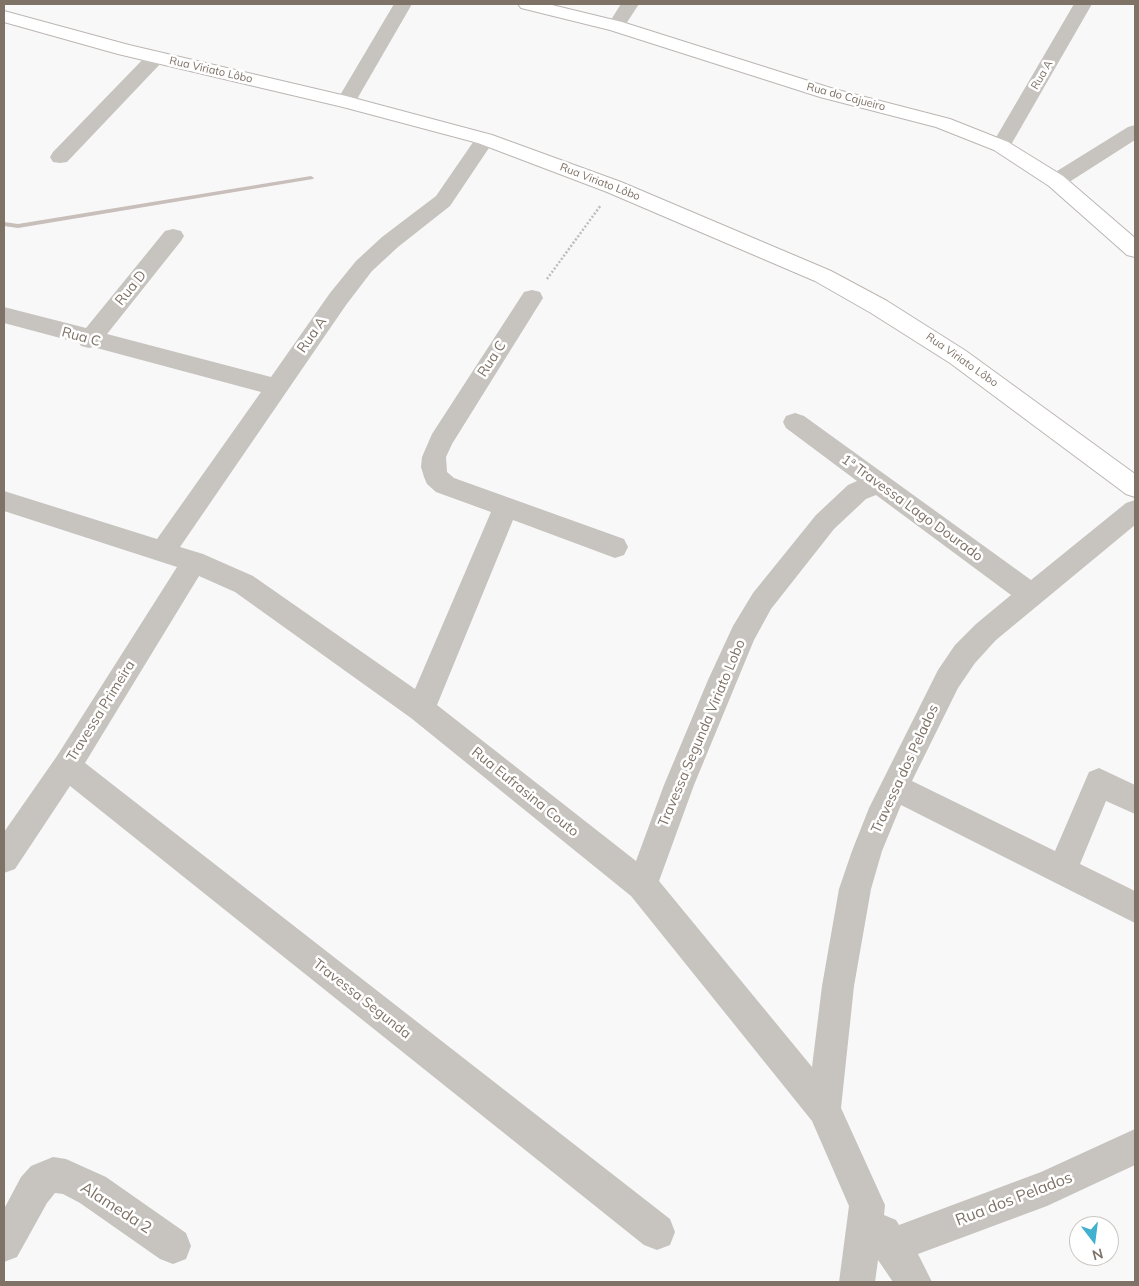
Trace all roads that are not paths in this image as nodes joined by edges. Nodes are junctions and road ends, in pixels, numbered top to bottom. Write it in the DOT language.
graph roads {
  1 [pos="403,4"];
  2 [pos="527,4"];
  3 [pos="630,4"];
  4 [pos="1083,4"];
  5 [pos="4,16"];
  6 [pos="616,26"];
  7 [pos="156,57"];
  8 [pos="346,102"];
  9 [pos="1135,131"];
  10 [pos="485,139"];
  11 [pos="1001,146"];
  12 [pos="60,156"];
  13 [pos="1056,181"];
  14 [pos="173,236"];
  15 [pos="1135,250"];
  16 [pos="532,298"];
  17 [pos="4,315"];
  18 [pos="89,340"];
  19 [pos="275,387"];
  20 [pos="795,422"];
  21 [pos="879,483"];
  22 [pos="1135,487"];
  23 [pos="4,501"];
  24 [pos="506,507"];
  25 [pos="1135,510"];
  26 [pos="615,547"];
  27 [pos="163,551"];
  28 [pos="194,562"];
  29 [pos="1030,594"];
  30 [pos="421,709"];
  31 [pos="67,766"];
  32 [pos="894,787"];
  33 [pos="1135,800"];
  34 [pos="4,858"];
  35 [pos="1062,871"];
  36 [pos="642,885"];
  37 [pos="1135,907"];
  38 [pos="824,1109"];
  39 [pos="1135,1148"];
  40 [pos="867,1206"];
  41 [pos="657,1232"];
  42 [pos="4,1244"];
  43 [pos="173,1246"];
  44 [pos="891,1248"];
  45 [pos="857,1282"];
  46 [pos="914,1282"];
  1 -- 8 [label="street"];
  2 -- 6 [label="street, Rua do Cajueiro"];
  3 -- 6 [label="street"];
  4 -- 11 [label="street, Rua A"];
  5 -- 7 [label="street, Rua Viriato Lôbo"];
  6 -- 11 [label="street, Rua do Cajueiro"];
  7 -- 8 [label="street, Rua Viriato Lôbo"];
  7 -- 12 [label="street"];
  8 -- 10 [label="street, Rua Viriato Lôbo"];
  9 -- 13 [label="street"];
  10 -- 19 [label="street, Rua A"];
  10 -- 22 [label="street, Rua Viriato Lôbo"];
  11 -- 13 [label="street, Rua do Cajueiro"];
  13 -- 15 [label="street, Rua do Cajueiro"];
  14 -- 18 [label="street, Rua D"];
  16 -- 24 [label="street, Rua C"];
  17 -- 18 [label="street, Rua C"];
  18 -- 19 [label="street, Rua C"];
  19 -- 27 [label="street, Rua A"];
  20 -- 21 [label="street, 1ª Travessa Lago Dourado"];
  21 -- 29 [label="street, 1ª Travessa Lago Dourado"];
  21 -- 36 [label="street, Travessa Segunda Viriato Lobo"];
  23 -- 27 [label="street"];
  24 -- 26 [label="street, Rua C"];
  24 -- 30 [label="street"];
  25 -- 29 [label="street, Travessa dos Pelados"];
  27 -- 28 [label="street, Rua Eufrasina Couto"];
  28 -- 30 [label="street, Rua Eufrasina Couto"];
  28 -- 31 [label="street, Travessa Primeira"];
  29 -- 32 [label="street, Travessa dos Pelados"];
  30 -- 36 [label="street, Rua Eufrasina Couto"];
  31 -- 34 [label="street, Travessa Primeira"];
  31 -- 41 [label="street, Travessa Segunda"];
  32 -- 35 [label="street"];
  32 -- 38 [label="street, Travessa dos Pelados"];
  33 -- 35 [label="street"];
  35 -- 37 [label="street"];
  36 -- 38 [label="street, Rua Eufrasina Couto"];
  38 -- 40 [label="street"];
  39 -- 44 [label="street, Rua dos Pelados"];
  40 -- 44 [label="street"];
  40 -- 45 [label="street"];
  42 -- 43 [label="street, Alameda 2"];
  44 -- 46 [label="street"];
}
